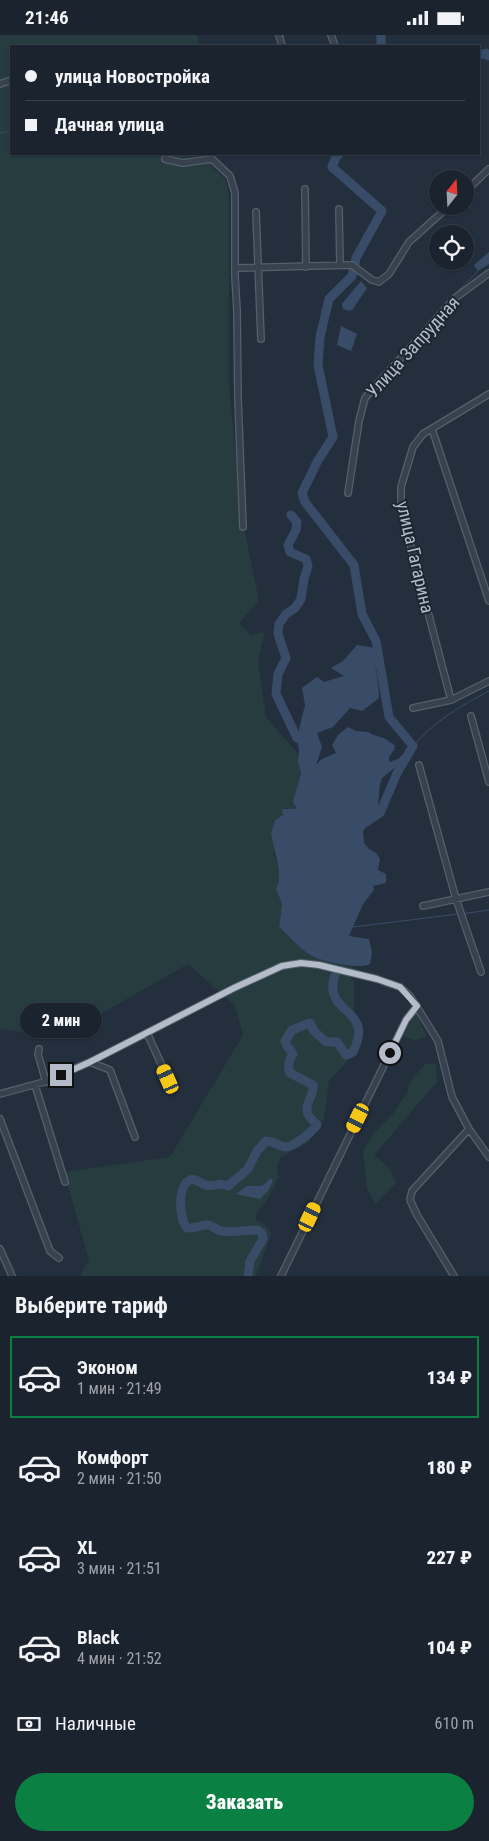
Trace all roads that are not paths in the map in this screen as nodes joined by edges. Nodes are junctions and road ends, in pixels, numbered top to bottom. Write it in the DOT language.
graph roads {
  1 [pos="165,159"];
  2 [pos="489,169"];
  3 [pos="474,183"];
  4 [pos="305,189"];
  5 [pos="339,209"];
  6 [pos="256,212"];
  7 [pos="439,215"];
  8 [pos="340,265"];
  9 [pos="257,267"];
  10 [pos="306,267"];
  11 [pos="235,268"];
  12 [pos="489,273"];
  13 [pos="261,339"];
  14 [pos="489,395"];
  15 [pos="432,429"];
  16 [pos="348,493"];
  17 [pos="243,527"];
  18 [pos="489,601"];
  19 [pos="489,681"];
  20 [pos="451,700"];
  21 [pos="413,707"];
  22 [pos="470,716"];
  23 [pos="418,765"];
  24 [pos="489,782"];
  25 [pos="489,892"];
  26 [pos="456,899"];
  27 [pos="423,906"];
  28 [pos="481,972"];
  29 [pos="417,1006"];
  30 [pos="147,1033"];
  31 [pos="39,1049"];
  32 [pos="90,1062"];
  33 [pos="168,1079"];
  34 [pos="46,1082"];
  35 [pos="34,1085"];
  36 [pos="0,1094"];
  37 [pos="0,1119"];
  38 [pos="469,1129"];
  39 [pos="135,1137"];
  40 [pos="489,1157"];
  41 [pos="65,1181"];
  42 [pos="0,1249"];
  43 [pos="59,1259"];
  44 [pos="12,1276"];
  45 [pos="281,1276"];
  46 [pos="454,1276"];
  1 -- 11 [label="street"];
  2 -- 3 [label="street"];
  4 -- 10 [label="street"];
  5 -- 8 [label="street"];
  6 -- 9 [label="street"];
  7 -- 8 [label="street"];
  8 -- 10 [label="street"];
  9 -- 10 [label="street"];
  9 -- 11 [label="street"];
  9 -- 13 [label="street"];
  11 -- 17 [label="street"];
  12 -- 16 [label="street, Улица Запрудная"];
  14 -- 15 [label="street, улица Гагарина"];
  15 -- 18 [label="street"];
  15 -- 20 [label="street, улица Гагарина"];
  19 -- 20 [label="street"];
  20 -- 21 [label="street"];
  22 -- 24 [label="street"];
  23 -- 26 [label="street"];
  25 -- 26 [label="street"];
  26 -- 27 [label="street"];
  26 -- 28 [label="street"];
  29 -- 30 [label="street"];
  29 -- 38 [label="street"];
  29 -- 45 [label="street"];
  30 -- 32 [label="street"];
  30 -- 33 [label="street"];
  31 -- 34 [label="street"];
  32 -- 34 [label="street"];
  32 -- 39 [label="street"];
  34 -- 35 [label="street"];
  35 -- 36 [label="street"];
  35 -- 41 [label="street"];
  37 -- 43 [label="street"];
  38 -- 40 [label="street"];
  38 -- 46 [label="street"];
  42 -- 44 [label="street"];
}
